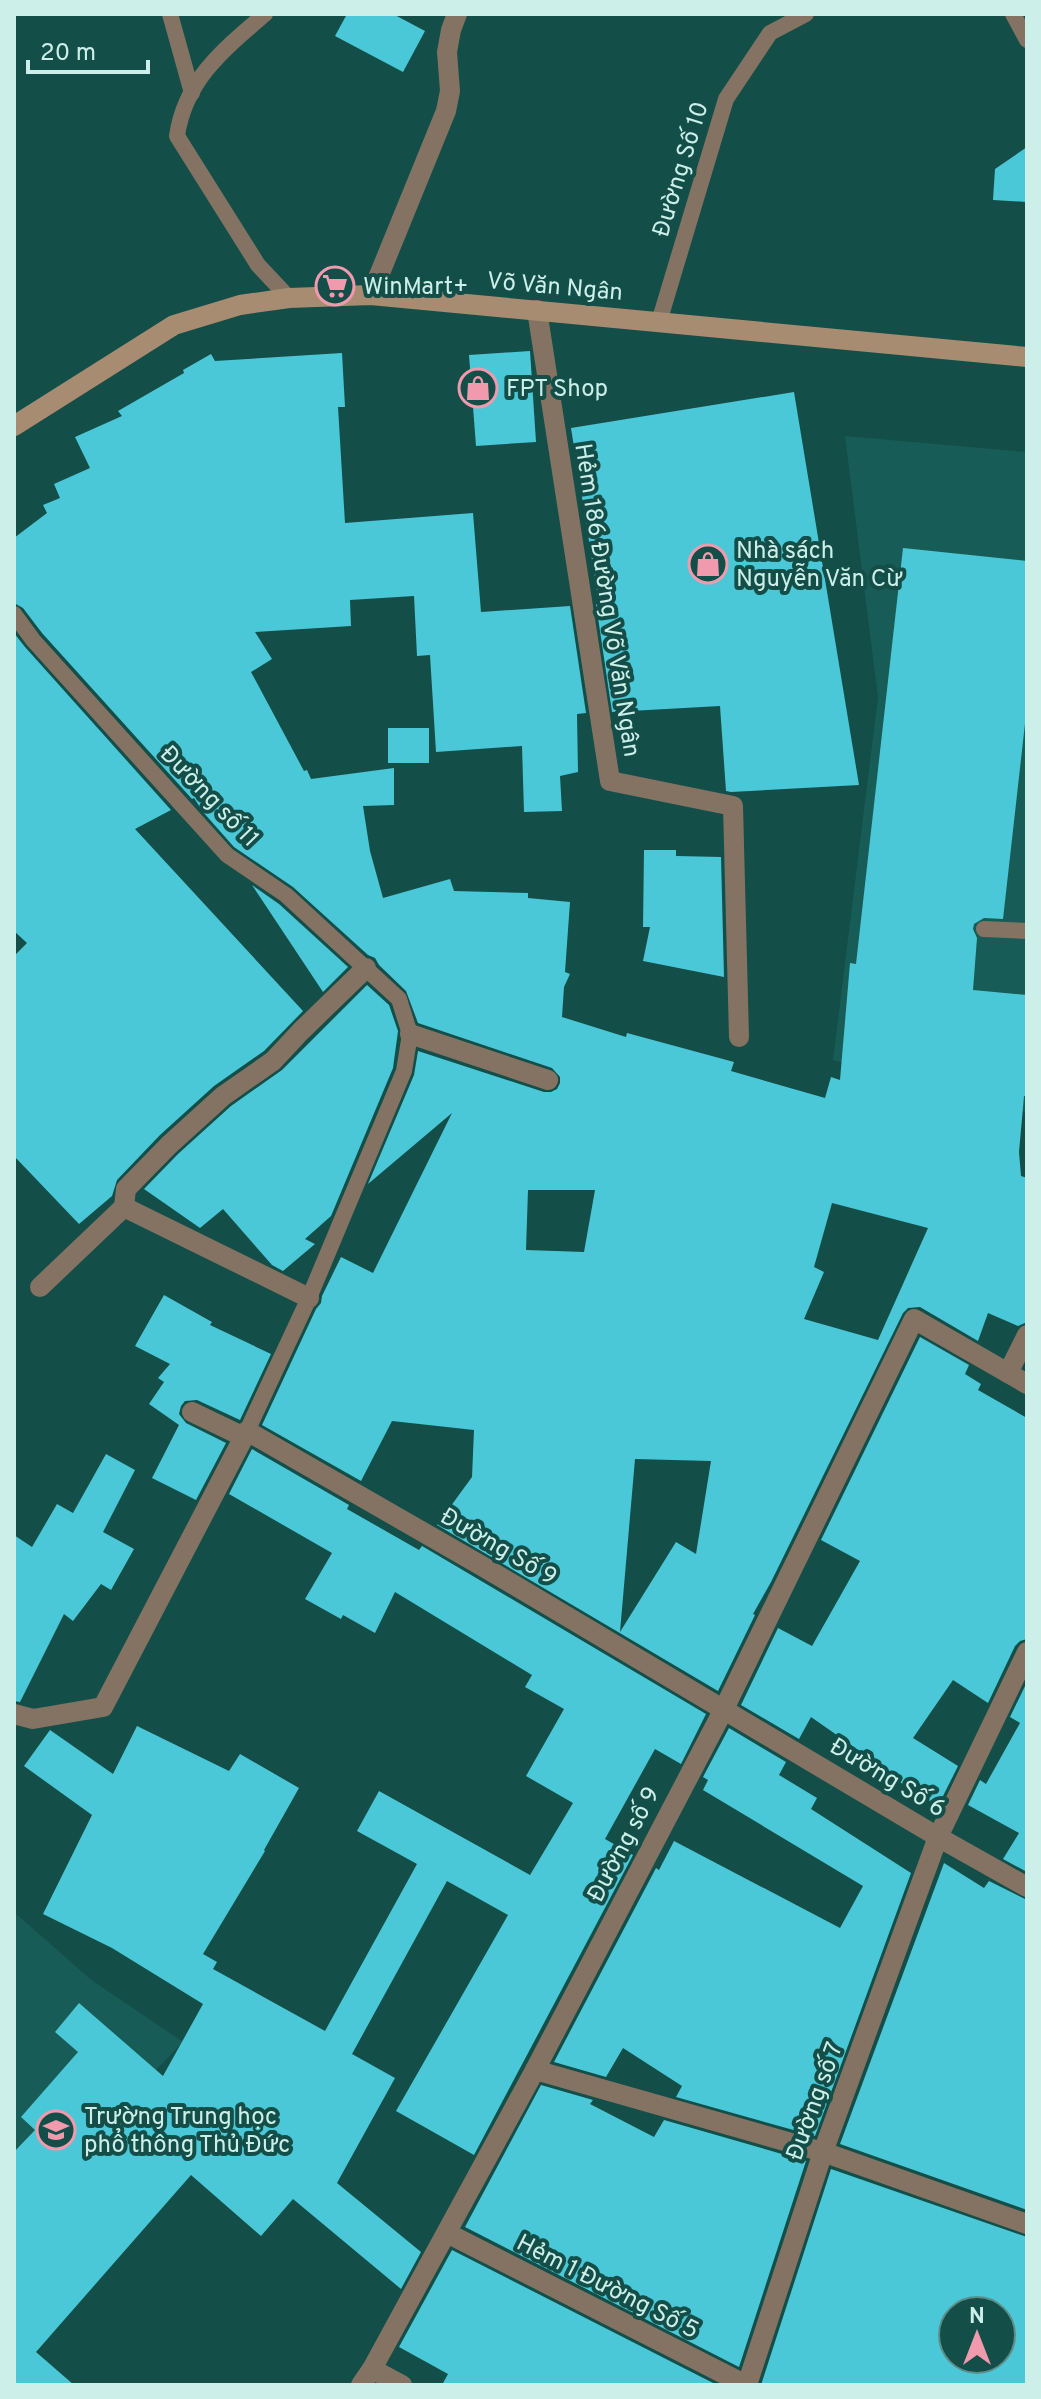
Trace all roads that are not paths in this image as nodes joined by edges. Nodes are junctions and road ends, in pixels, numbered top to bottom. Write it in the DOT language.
graph roads {
  1 [pos="170,14"];
  2 [pos="265,14"];
  3 [pos="457,14"];
  4 [pos="806,14"];
  5 [pos="1013,14"];
  6 [pos="1027,40"];
  7 [pos="192,93"];
  8 [pos="371,295"];
  9 [pos="289,298"];
  10 [pos="537,310"];
  11 [pos="659,322"];
  12 [pos="1027,357"];
  13 [pos="14,426"];
  14 [pos="14,614"];
  15 [pos="984,929"];
  16 [pos="1027,931"];
  17 [pos="366,968"];
  18 [pos="410,1034"];
  19 [pos="739,1037"];
  20 [pos="548,1080"];
  21 [pos="124,1207"];
  22 [pos="40,1287"];
  23 [pos="309,1298"];
  24 [pos="1027,1335"];
  25 [pos="1008,1373"];
  26 [pos="1027,1384"];
  27 [pos="192,1412"];
  28 [pos="245,1434"];
  29 [pos="1027,1652"];
  30 [pos="724,1709"];
  31 [pos="14,1714"];
  32 [pos="938,1837"];
  33 [pos="1027,1887"];
  34 [pos="535,2070"];
  35 [pos="823,2152"];
  36 [pos="1027,2224"];
  37 [pos="447,2233"];
  38 [pos="367,2377"];
  39 [pos="402,2385"];
  40 [pos="746,2385"];
  1 -- 7 [label="lane"];
  2 -- 7 [label="lane"];
  3 -- 8 [label="street"];
  4 -- 11 [label="lane, Đường Số 10"];
  5 -- 6 [label="lane"];
  7 -- 9 [label="lane"];
  8 -- 9 [label="main road, Võ Văn Ngân"];
  8 -- 10 [label="main road, Võ Văn Ngân"];
  9 -- 13 [label="main road, Võ Văn Ngân"];
  10 -- 11 [label="main road, Võ Văn Ngân"];
  10 -- 19 [label="street, Hẻm 186 Đường Võ Văn Ngân"];
  11 -- 12 [label="main road, Võ Văn Ngân"];
  14 -- 17 [label="lane, Đường số 11"];
  15 -- 16 [label="lane"];
  17 -- 18 [label="lane, Đường số 11"];
  17 -- 21 [label="street"];
  18 -- 20 [label="street"];
  18 -- 23 [label="lane"];
  21 -- 22 [label="street"];
  21 -- 23 [label="street"];
  23 -- 28 [label="lane"];
  24 -- 25 [label="street"];
  25 -- 26 [label="street"];
  25 -- 30 [label="street, Đường số 9"];
  27 -- 28 [label="street, Đường Số 9"];
  28 -- 30 [label="street, Đường Số 9"];
  28 -- 31 [label="street"];
  29 -- 32 [label="street, Đường số 7"];
  30 -- 32 [label="street, Đường Số 6"];
  30 -- 34 [label="street, Đường số 9"];
  32 -- 33 [label="street, Đường Số 6"];
  32 -- 35 [label="street, Đường số 7"];
  34 -- 35 [label="street"];
  34 -- 37 [label="street, Đường số 9"];
  35 -- 36 [label="street"];
  35 -- 40 [label="street, Đường số 7"];
  37 -- 38 [label="street, Đường số 9"];
  37 -- 40 [label="street, Hẻm 1 Đường Số 5"];
  38 -- 39 [label="street"];
}
